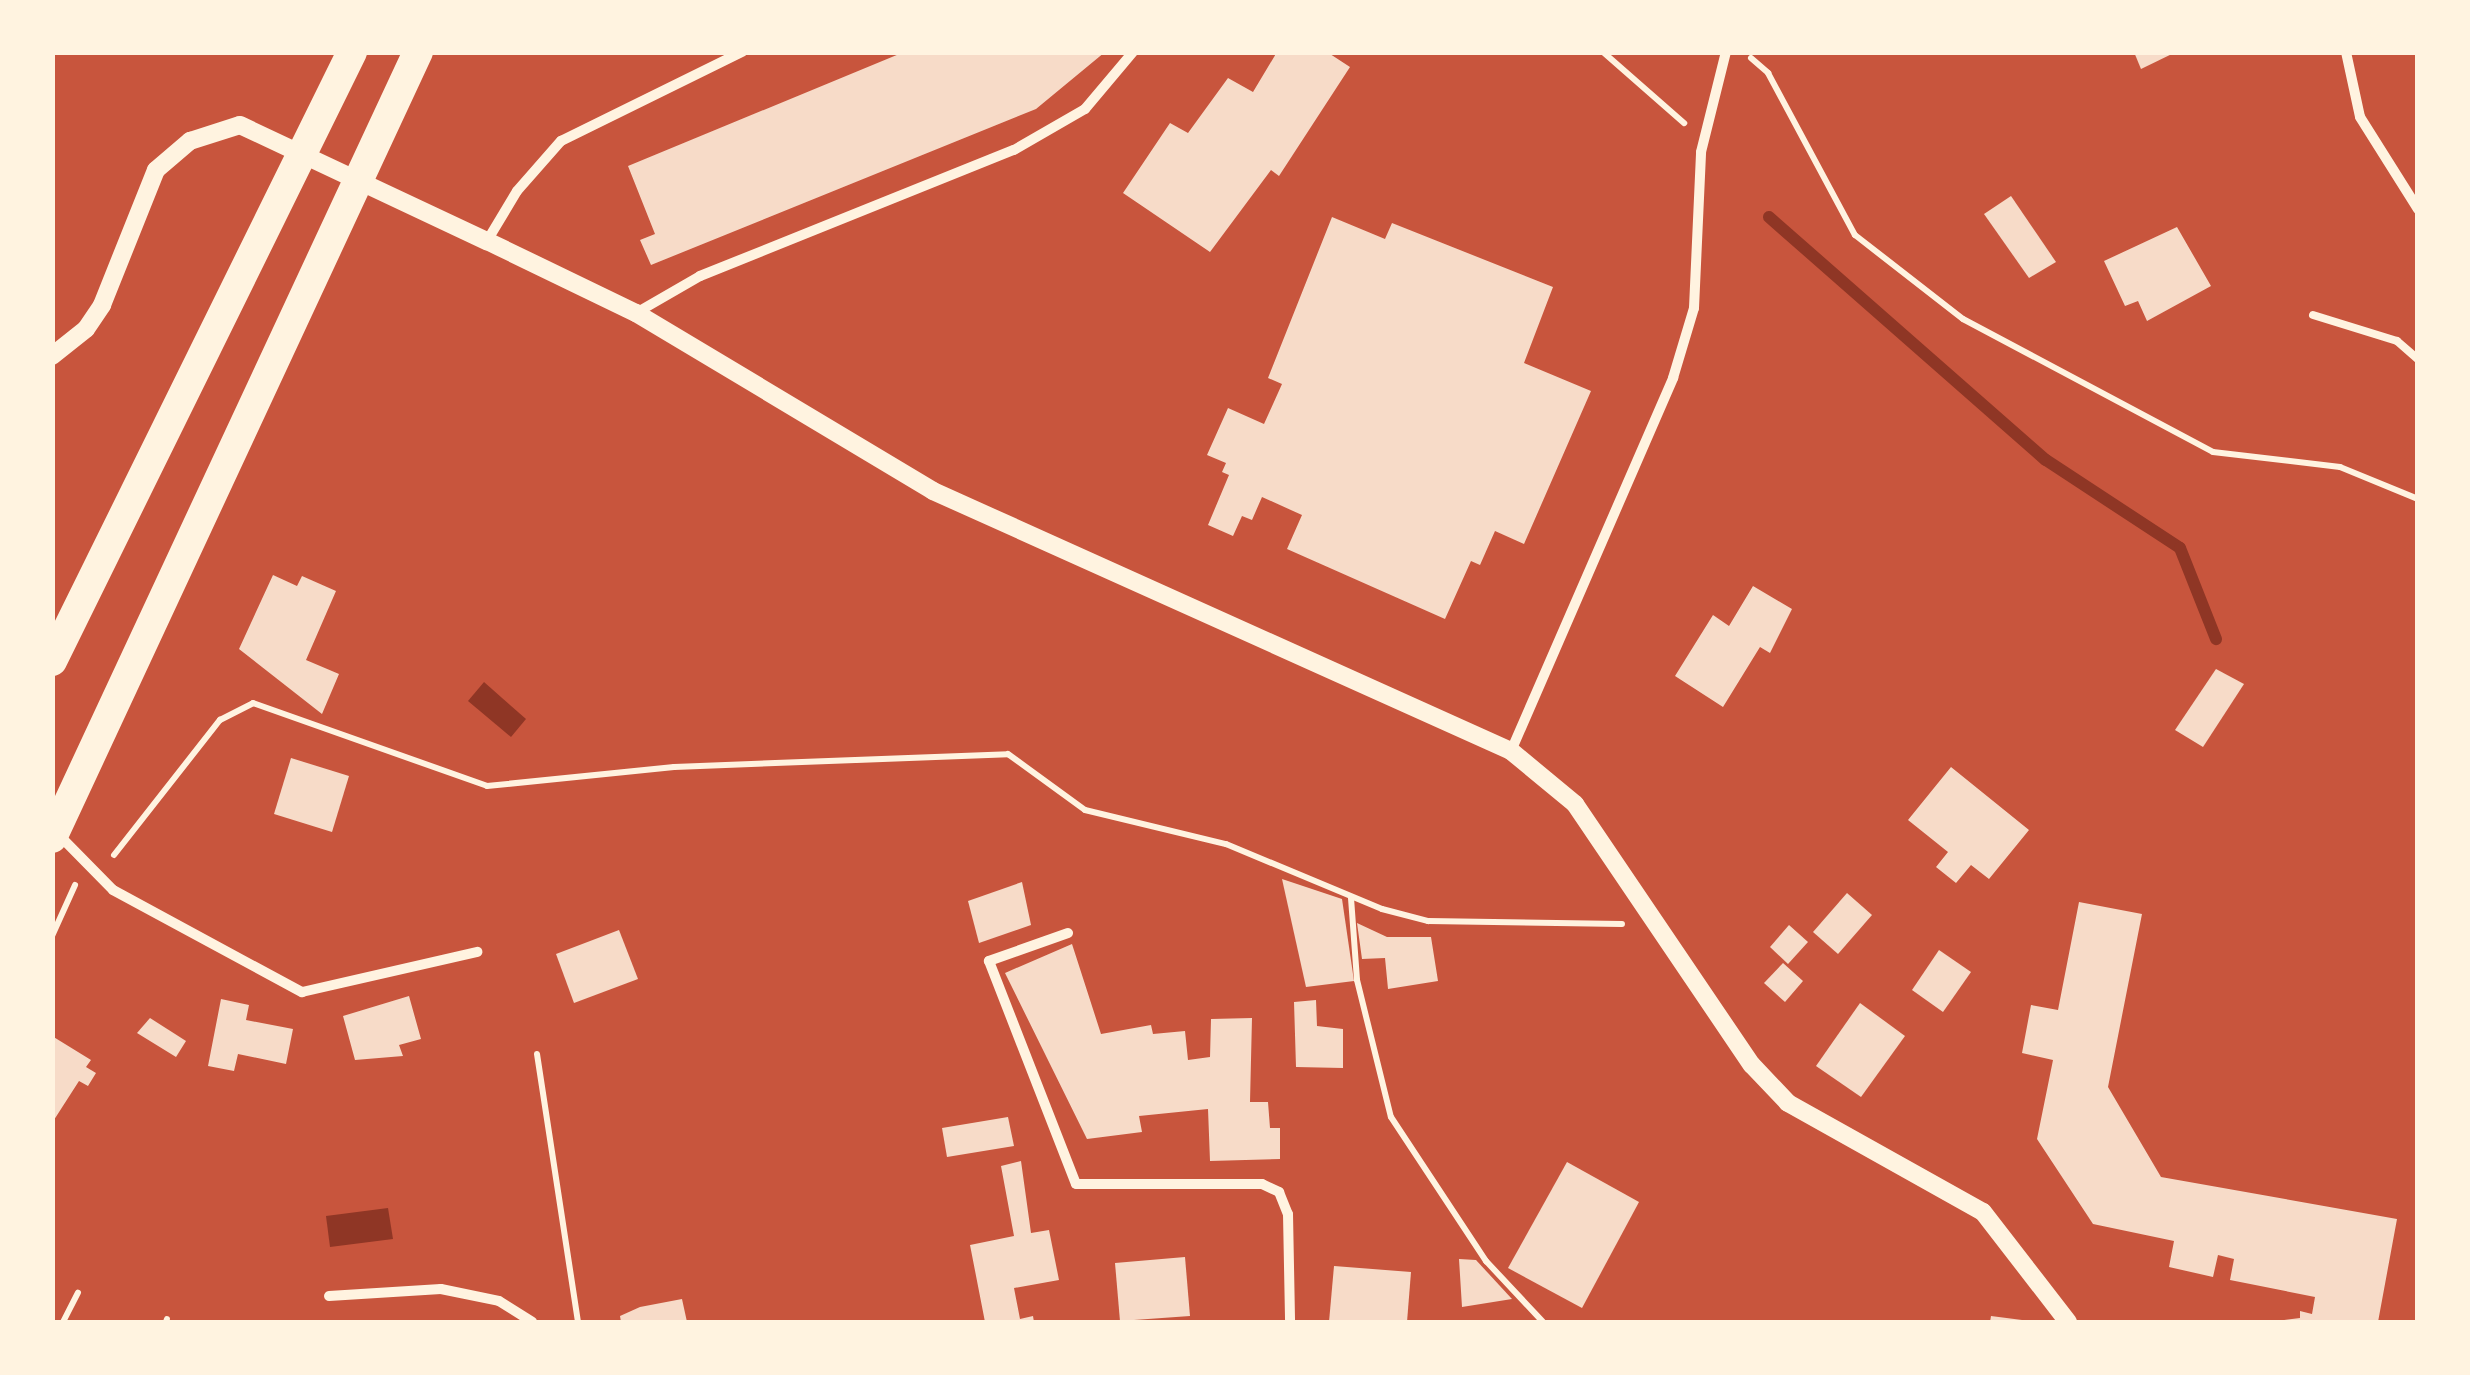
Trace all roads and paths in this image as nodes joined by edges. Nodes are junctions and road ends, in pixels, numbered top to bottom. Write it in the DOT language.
graph roads {
  1 [pos="352,52"];
  2 [pos="418,52"];
  3 [pos="742,52"];
  4 [pos="1133,52"];
  5 [pos="1603,52"];
  6 [pos="1726,52"];
  7 [pos="1746,52"];
  8 [pos="2346,52"];
  9 [pos="1704,140"];
  10 [pos="2418,210"];
  11 [pos="487,241"];
  12 [pos="636,313"];
  13 [pos="2313,315"];
  14 [pos="52,356"];
  15 [pos="2418,359"];
  16 [pos="2418,499"];
  17 [pos="52,660"];
  18 [pos="1511,751"];
  19 [pos="52,830"];
  20 [pos="52,838"];
  21 [pos="86,860"];
  22 [pos="1351,898"];
  23 [pos="1659,925"];
  24 [pos="1068,933"];
  25 [pos="52,936"];
  26 [pos="477,952"];
  27 [pos="537,1054"];
  28 [pos="78,1294"];
  29 [pos="328,1296"];
  30 [pos="63,1322"];
  31 [pos="532,1322"];
  32 [pos="578,1322"];
  33 [pos="1290,1322"];
  34 [pos="1543,1322"];
  35 [pos="2068,1322"];
  1 -- 17 [label="highway"];
  2 -- 20 [label="highway"];
  3 -- 11 [label="street"];
  4 -- 12 [label="street"];
  5 -- 9 [label="path"];
  6 -- 9 [label="street"];
  7 -- 16 [label="path"];
  8 -- 10 [label="street"];
  9 -- 18 [label="street"];
  11 -- 12 [label="street"];
  11 -- 14 [label="street"];
  12 -- 18 [label="street"];
  13 -- 15 [label="lane"];
  18 -- 23 [label="street"];
  19 -- 21 [label="street"];
  21 -- 22 [label="path"];
  21 -- 25 [label="path"];
  21 -- 26 [label="street"];
  22 -- 23 [label="path"];
  22 -- 34 [label="path"];
  23 -- 35 [label="street"];
  24 -- 33 [label="street"];
  27 -- 32 [label="path"];
  28 -- 30 [label="path"];
  29 -- 31 [label="street"];
}
